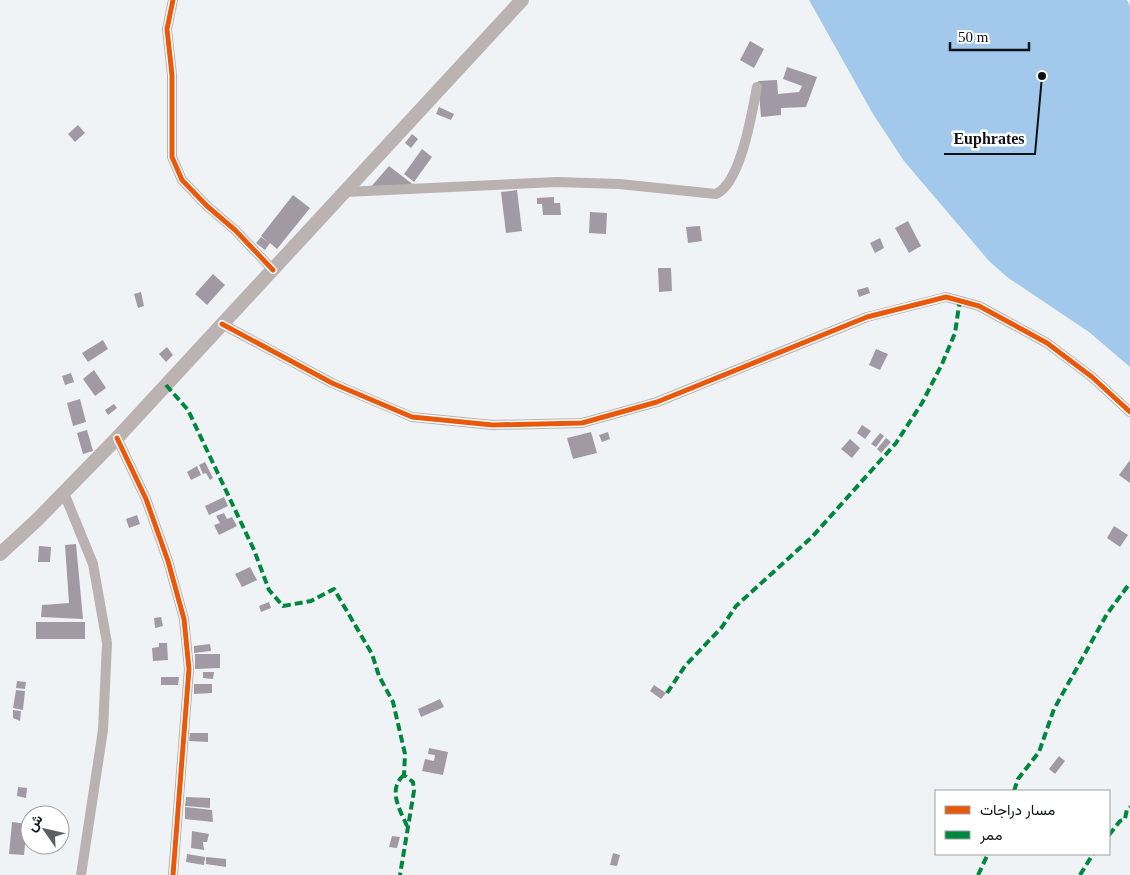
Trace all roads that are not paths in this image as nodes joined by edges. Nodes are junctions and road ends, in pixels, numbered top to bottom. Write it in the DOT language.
graph roads {
  1 [pos="173,0"];
  2 [pos="522,0"];
  3 [pos="757,86"];
  4 [pos="345,192"];
  5 [pos="273,270"];
  6 [pos="222,324"];
  7 [pos="1130,412"];
  8 [pos="117,438"];
  9 [pos="64,493"];
  10 [pos="0,554"];
  11 [pos="81,875"];
  12 [pos="173,875"];
  1 -- 5 [label="street"];
  2 -- 4 [label="main road"];
  3 -- 4 [label="street"];
  4 -- 5 [label="main road"];
  5 -- 6 [label="main road"];
  6 -- 7 [label="street"];
  6 -- 8 [label="main road"];
  8 -- 9 [label="main road"];
  8 -- 12 [label="street"];
  9 -- 10 [label="main road"];
  9 -- 11 [label="street"];
}
